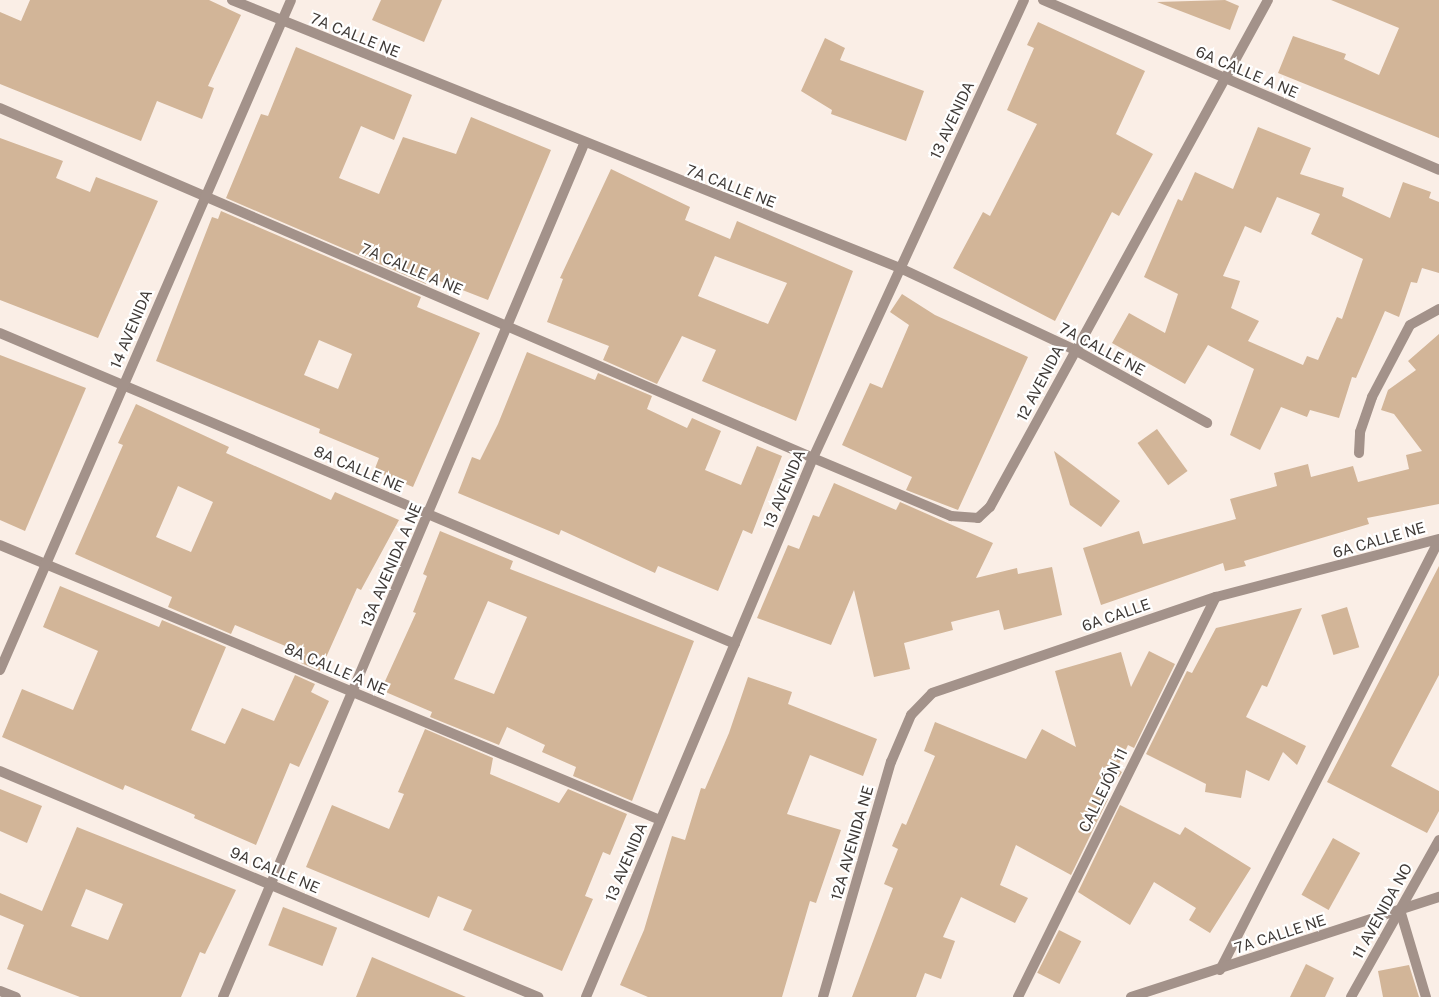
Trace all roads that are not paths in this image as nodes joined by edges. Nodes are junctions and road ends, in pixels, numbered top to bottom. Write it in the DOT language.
graph roads {
  1 [pos="232,0"];
  2 [pos="291,0"];
  3 [pos="1024,0"];
  4 [pos="1043,0"];
  5 [pos="1268,0"];
  6 [pos="282,21"];
  7 [pos="1227,79"];
  8 [pos="0,108"];
  9 [pos="584,144"];
  10 [pos="1439,170"];
  11 [pos="205,196"];
  12 [pos="900,268"];
  13 [pos="1439,309"];
  14 [pos="504,325"];
  15 [pos="0,333"];
  16 [pos="1075,350"];
  17 [pos="123,385"];
  18 [pos="1207,423"];
  19 [pos="1359,453"];
  20 [pos="813,458"];
  21 [pos="429,515"];
  22 [pos="1439,540"];
  23 [pos="0,545"];
  24 [pos="44,564"];
  25 [pos="1328,571"];
  26 [pos="1216,597"];
  27 [pos="735,644"];
  28 [pos="0,670"];
  29 [pos="354,693"];
  30 [pos="920,702"];
  31 [pos="0,771"];
  32 [pos="660,820"];
  33 [pos="1439,840"];
  34 [pos="271,885"];
  35 [pos="1439,897"];
  36 [pos="1400,910"];
  37 [pos="1220,970"];
  38 [pos="0,991"];
  39 [pos="16,997"];
  40 [pos="224,997"];
  41 [pos="538,997"];
  42 [pos="586,997"];
  43 [pos="823,997"];
  44 [pos="1018,997"];
  45 [pos="1131,997"];
  46 [pos="1350,997"];
  47 [pos="1426,997"];
  1 -- 6 [label="street, 7A CALLE NE"];
  2 -- 6 [label="street, 14 AVENIDA"];
  3 -- 12 [label="street, 13 AVENIDA"];
  4 -- 7 [label="street, 6A CALLE A NE"];
  5 -- 7 [label="street, 12 AVENIDA"];
  6 -- 9 [label="street, 7A CALLE NE"];
  6 -- 11 [label="street, 14 AVENIDA"];
  7 -- 10 [label="street, 6A CALLE A NE"];
  7 -- 16 [label="street, 12 AVENIDA"];
  8 -- 11 [label="street, 7A CALLE A NE"];
  9 -- 12 [label="street, 7A CALLE NE"];
  9 -- 14 [label="street, 13A AVENIDA A NE"];
  11 -- 14 [label="street, 7A CALLE A NE"];
  11 -- 17 [label="street, 14 AVENIDA"];
  12 -- 16 [label="street, 7A CALLE NE"];
  12 -- 20 [label="street, 13 AVENIDA"];
  13 -- 19 [label="street"];
  14 -- 20 [label="street, 7A CALLE A NE"];
  14 -- 21 [label="street, 13A AVENIDA A NE"];
  15 -- 17 [label="street, 8A CALLE NE"];
  16 -- 18 [label="street, 7A CALLE NE"];
  16 -- 20 [label="street, 12 AVENIDA"];
  17 -- 21 [label="street, 8A CALLE NE"];
  17 -- 24 [label="street, 14 AVENIDA"];
  20 -- 27 [label="street, 13 AVENIDA"];
  21 -- 27 [label="street, 8A CALLE NE"];
  21 -- 29 [label="street, 13A AVENIDA A NE"];
  22 -- 25 [label="street, 6A CALLE NE"];
  22 -- 37 [label="street"];
  23 -- 24 [label="street, 8A CALLE A NE"];
  24 -- 28 [label="street, 14 AVENIDA"];
  24 -- 29 [label="street, 8A CALLE A NE"];
  25 -- 26 [label="street, 6A CALLE"];
  26 -- 30 [label="street, 6A CALLE"];
  26 -- 44 [label="street, CALLEJÓN 11"];
  27 -- 32 [label="street, 13 AVENIDA"];
  29 -- 32 [label="street, 8A CALLE A NE"];
  29 -- 34 [label="street, 13A AVENIDA A NE"];
  30 -- 43 [label="street, 12A AVENIDA NE"];
  31 -- 34 [label="street, 9A CALLE NE"];
  32 -- 42 [label="street, 13 AVENIDA"];
  33 -- 36 [label="street, 11 AVENIDA NO"];
  34 -- 40 [label="street, 13A AVENIDA A NE"];
  34 -- 41 [label="street, 9A CALLE NE"];
  35 -- 36 [label="street, 7A CALLE NE"];
  36 -- 37 [label="street, 7A CALLE NE"];
  36 -- 46 [label="street, 11 AVENIDA NO"];
  36 -- 47 [label="street"];
  37 -- 45 [label="street, 7A CALLE NE"];
  38 -- 39 [label="street"];
}
